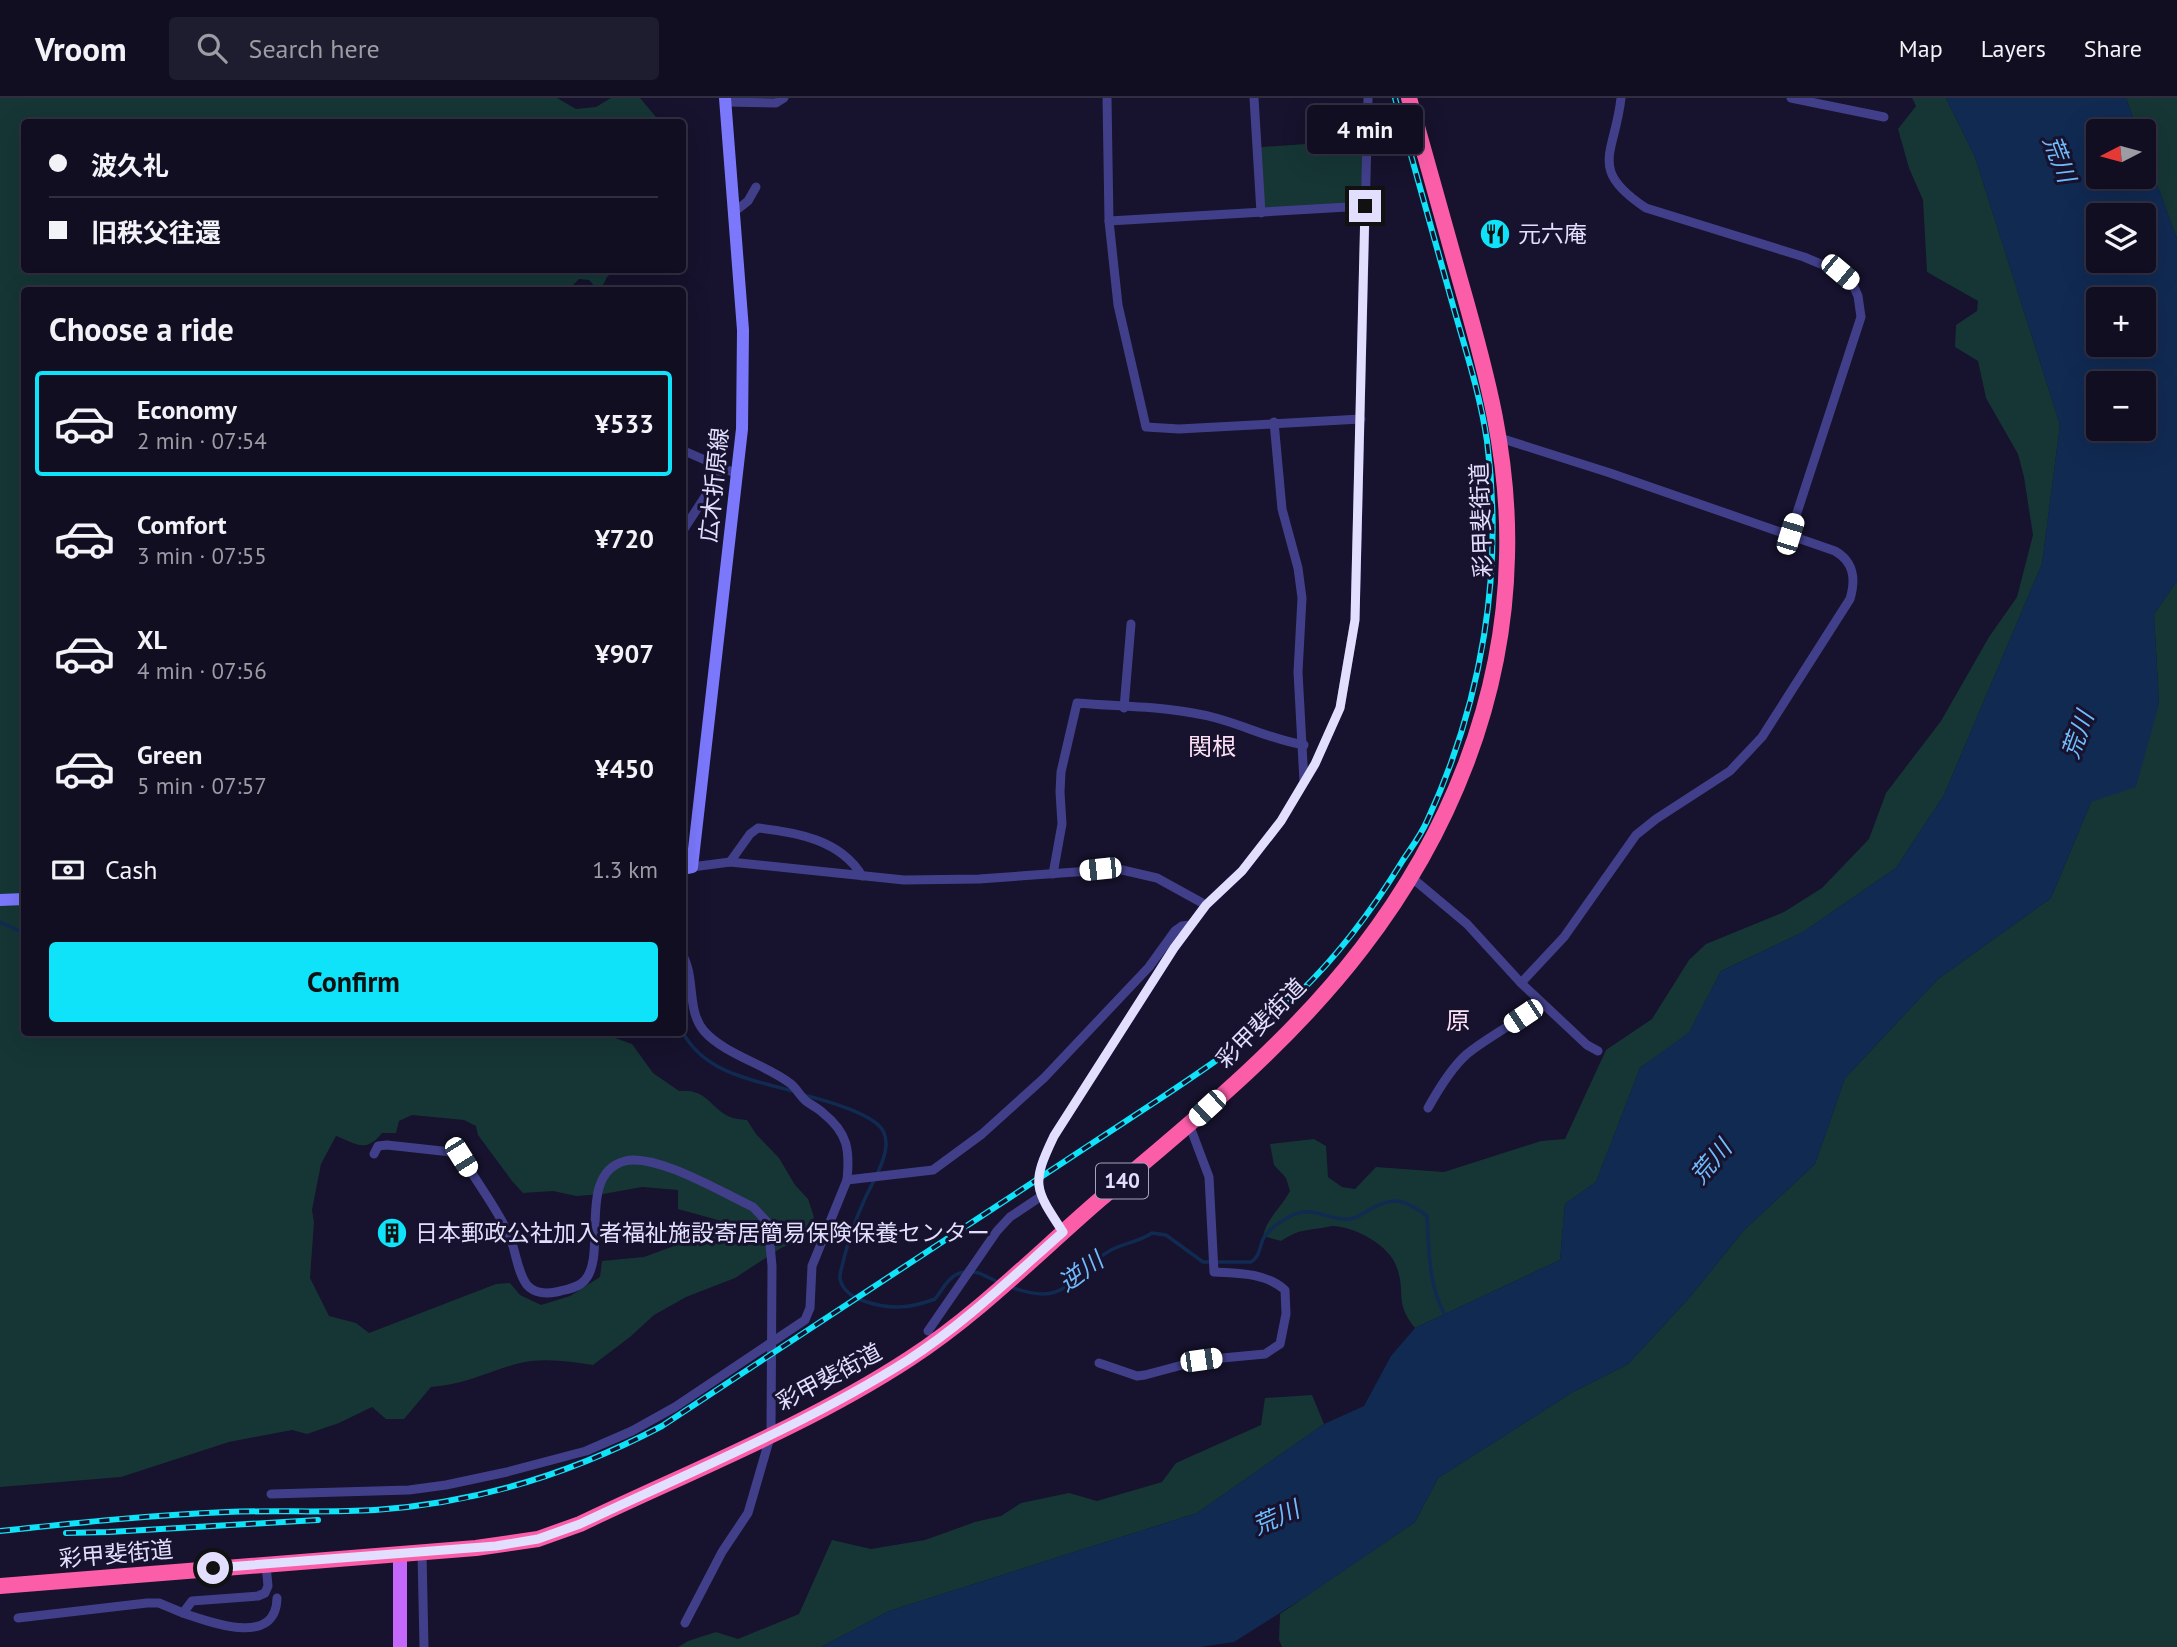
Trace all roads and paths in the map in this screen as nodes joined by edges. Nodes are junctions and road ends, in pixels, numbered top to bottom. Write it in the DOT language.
graph roads {
  1 [pos="784,98"];
  2 [pos="1107,98"];
  3 [pos="1254,98"];
  4 [pos="1368,98"];
  5 [pos="1409,98"];
  6 [pos="1621,98"];
  7 [pos="1791,98"];
  8 [pos="726,100"];
  9 [pos="1884,117"];
  10 [pos="756,187"];
  11 [pos="1365,206"];
  12 [pos="734,212"];
  13 [pos="1261,213"];
  14 [pos="1109,221"];
  15 [pos="1361,419"];
  16 [pos="1274,422"];
  17 [pos="1500,438"];
  18 [pos="686,452"];
  19 [pos="723,469"];
  20 [pos="737,474"];
  21 [pos="686,526"];
  22 [pos="1790,534"];
  23 [pos="1131,624"];
  24 [pos="1124,708"];
  25 [pos="1304,744"];
  26 [pos="1304,784"];
  27 [pos="730,862"];
  28 [pos="687,868"];
  29 [pos="1053,874"];
  30 [pos="862,876"];
  31 [pos="1411,877"];
  32 [pos="21,899"];
  33 [pos="0,900"];
  34 [pos="1206,905"];
  35 [pos="1191,925"];
  36 [pos="686,965"];
  37 [pos="1521,983"];
  38 [pos="1539,1001"];
  39 [pos="1598,1051"];
  40 [pos="1428,1108"];
  41 [pos="1189,1124"];
  42 [pos="374,1154"];
  43 [pos="847,1180"];
  44 [pos="1040,1198"];
  45 [pos="1063,1232"];
  46 [pos="928,1331"];
  47 [pos="771,1343"];
  48 [pos="1099,1363"];
  49 [pos="771,1434"];
  50 [pos="271,1494"];
  51 [pos="422,1553"];
  52 [pos="400,1555"];
  53 [pos="266,1564"];
  54 [pos="0,1586"];
  55 [pos="277,1598"];
  56 [pos="183,1613"];
  57 [pos="18,1618"];
  58 [pos="685,1623"];
  59 [pos="400,1647"];
  60 [pos="424,1647"];
  1 -- 8 [label="street"];
  2 -- 14 [label="street"];
  3 -- 13 [label="street"];
  4 -- 11 [label="street"];
  5 -- 17 [label="highway, 彩甲斐街道 / 140"];
  6 -- 22 [label="street"];
  7 -- 9 [label="street"];
  8 -- 12 [label="main road, 広木折原線"];
  10 -- 12 [label="street"];
  11 -- 13 [label="street"];
  11 -- 15 [label="street"];
  12 -- 20 [label="main road, 広木折原線"];
  13 -- 14 [label="street"];
  14 -- 16 [label="street"];
  15 -- 16 [label="street"];
  15 -- 26 [label="street"];
  16 -- 25 [label="street"];
  17 -- 22 [label="street"];
  17 -- 31 [label="highway, 彩甲斐街道 / 140"];
  18 -- 19 [label="street"];
  19 -- 20 [label="street"];
  19 -- 21 [label="street"];
  20 -- 28 [label="main road, 広木折原線"];
  22 -- 37 [label="street"];
  23 -- 24 [label="street"];
  24 -- 25 [label="street"];
  24 -- 29 [label="street"];
  25 -- 26 [label="street"];
  26 -- 34 [label="street"];
  27 -- 28 [label="street"];
  27 -- 30 [label="street"];
  27 -- 30 [label="street"];
  29 -- 30 [label="street"];
  29 -- 34 [label="street"];
  31 -- 37 [label="street"];
  31 -- 41 [label="highway, 彩甲斐街道 / 140"];
  32 -- 33 [label="main road"];
  34 -- 35 [label="street"];
  35 -- 43 [label="street"];
  35 -- 44 [label="street"];
  36 -- 43 [label="street"];
  37 -- 38 [label="street"];
  38 -- 39 [label="street"];
  38 -- 40 [label="street"];
  41 -- 45 [label="highway, 彩甲斐街道 / 140"];
  41 -- 48 [label="street"];
  42 -- 47 [label="street"];
  43 -- 47 [label="street"];
  44 -- 45 [label="street"];
  44 -- 46 [label="street"];
  45 -- 49 [label="highway, 彩甲斐街道 / 140"];
  47 -- 49 [label="street"];
  47 -- 50 [label="street"];
  49 -- 51 [label="highway, 彩甲斐街道 / 140"];
  49 -- 58 [label="street"];
  51 -- 52 [label="highway, 彩甲斐街道 / 140"];
  51 -- 60 [label="street"];
  52 -- 53 [label="highway, 彩甲斐街道 / 140"];
  52 -- 59 [label="main road"];
  53 -- 54 [label="highway, 彩甲斐街道 / 140"];
  53 -- 56 [label="street"];
  55 -- 56 [label="street"];
  56 -- 57 [label="street"];
}
